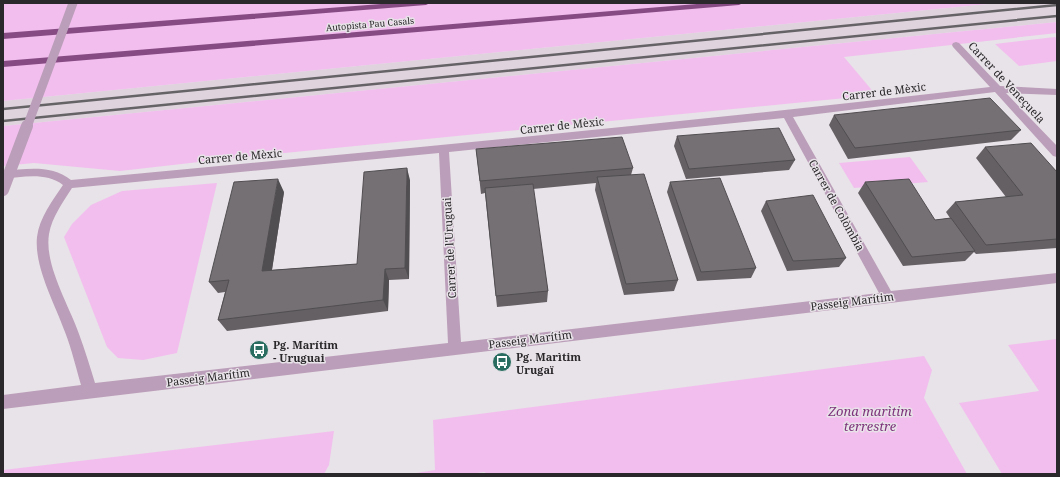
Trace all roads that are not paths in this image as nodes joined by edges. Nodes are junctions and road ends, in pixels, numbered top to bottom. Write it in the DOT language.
graph roads {
  1 [pos="73,3"];
  2 [pos="426,3"];
  3 [pos="739,3"];
  4 [pos="3,36"];
  5 [pos="956,45"];
  6 [pos="3,64"];
  7 [pos="997,89"];
  8 [pos="1057,92"];
  9 [pos="787,114"];
  10 [pos="444,149"];
  11 [pos="1057,153"];
  12 [pos="3,175"];
  13 [pos="69,184"];
  14 [pos="3,190"];
  15 [pos="1057,278"];
  16 [pos="887,296"];
  17 [pos="455,348"];
  18 [pos="90,390"];
  19 [pos="3,402"];
  1 -- 14 [label="street, bridge"];
  2 -- 4 [label="highway, Autopista Pau Casals"];
  3 -- 6 [label="highway, Autopista Pau Casals"];
  5 -- 7 [label="street, Carrer de Veneçuela"];
  7 -- 8 [label="street, Carrer de Mèxic"];
  7 -- 9 [label="street, Carrer de Mèxic"];
  7 -- 11 [label="street, Carrer de Veneçuela"];
  9 -- 10 [label="street, Carrer de Mèxic"];
  9 -- 16 [label="street, Carrer de Colòmbia"];
  10 -- 13 [label="street, Carrer de Mèxic"];
  10 -- 17 [label="street, Carrer de l'Uruguai"];
  12 -- 13 [label="street"];
  13 -- 18 [label="street"];
  15 -- 16 [label="street, Passeig Marítim"];
  16 -- 17 [label="street, Passeig Marítim"];
  17 -- 18 [label="street, Passeig Marítim"];
  18 -- 19 [label="street, Passeig Marítim"];
}
